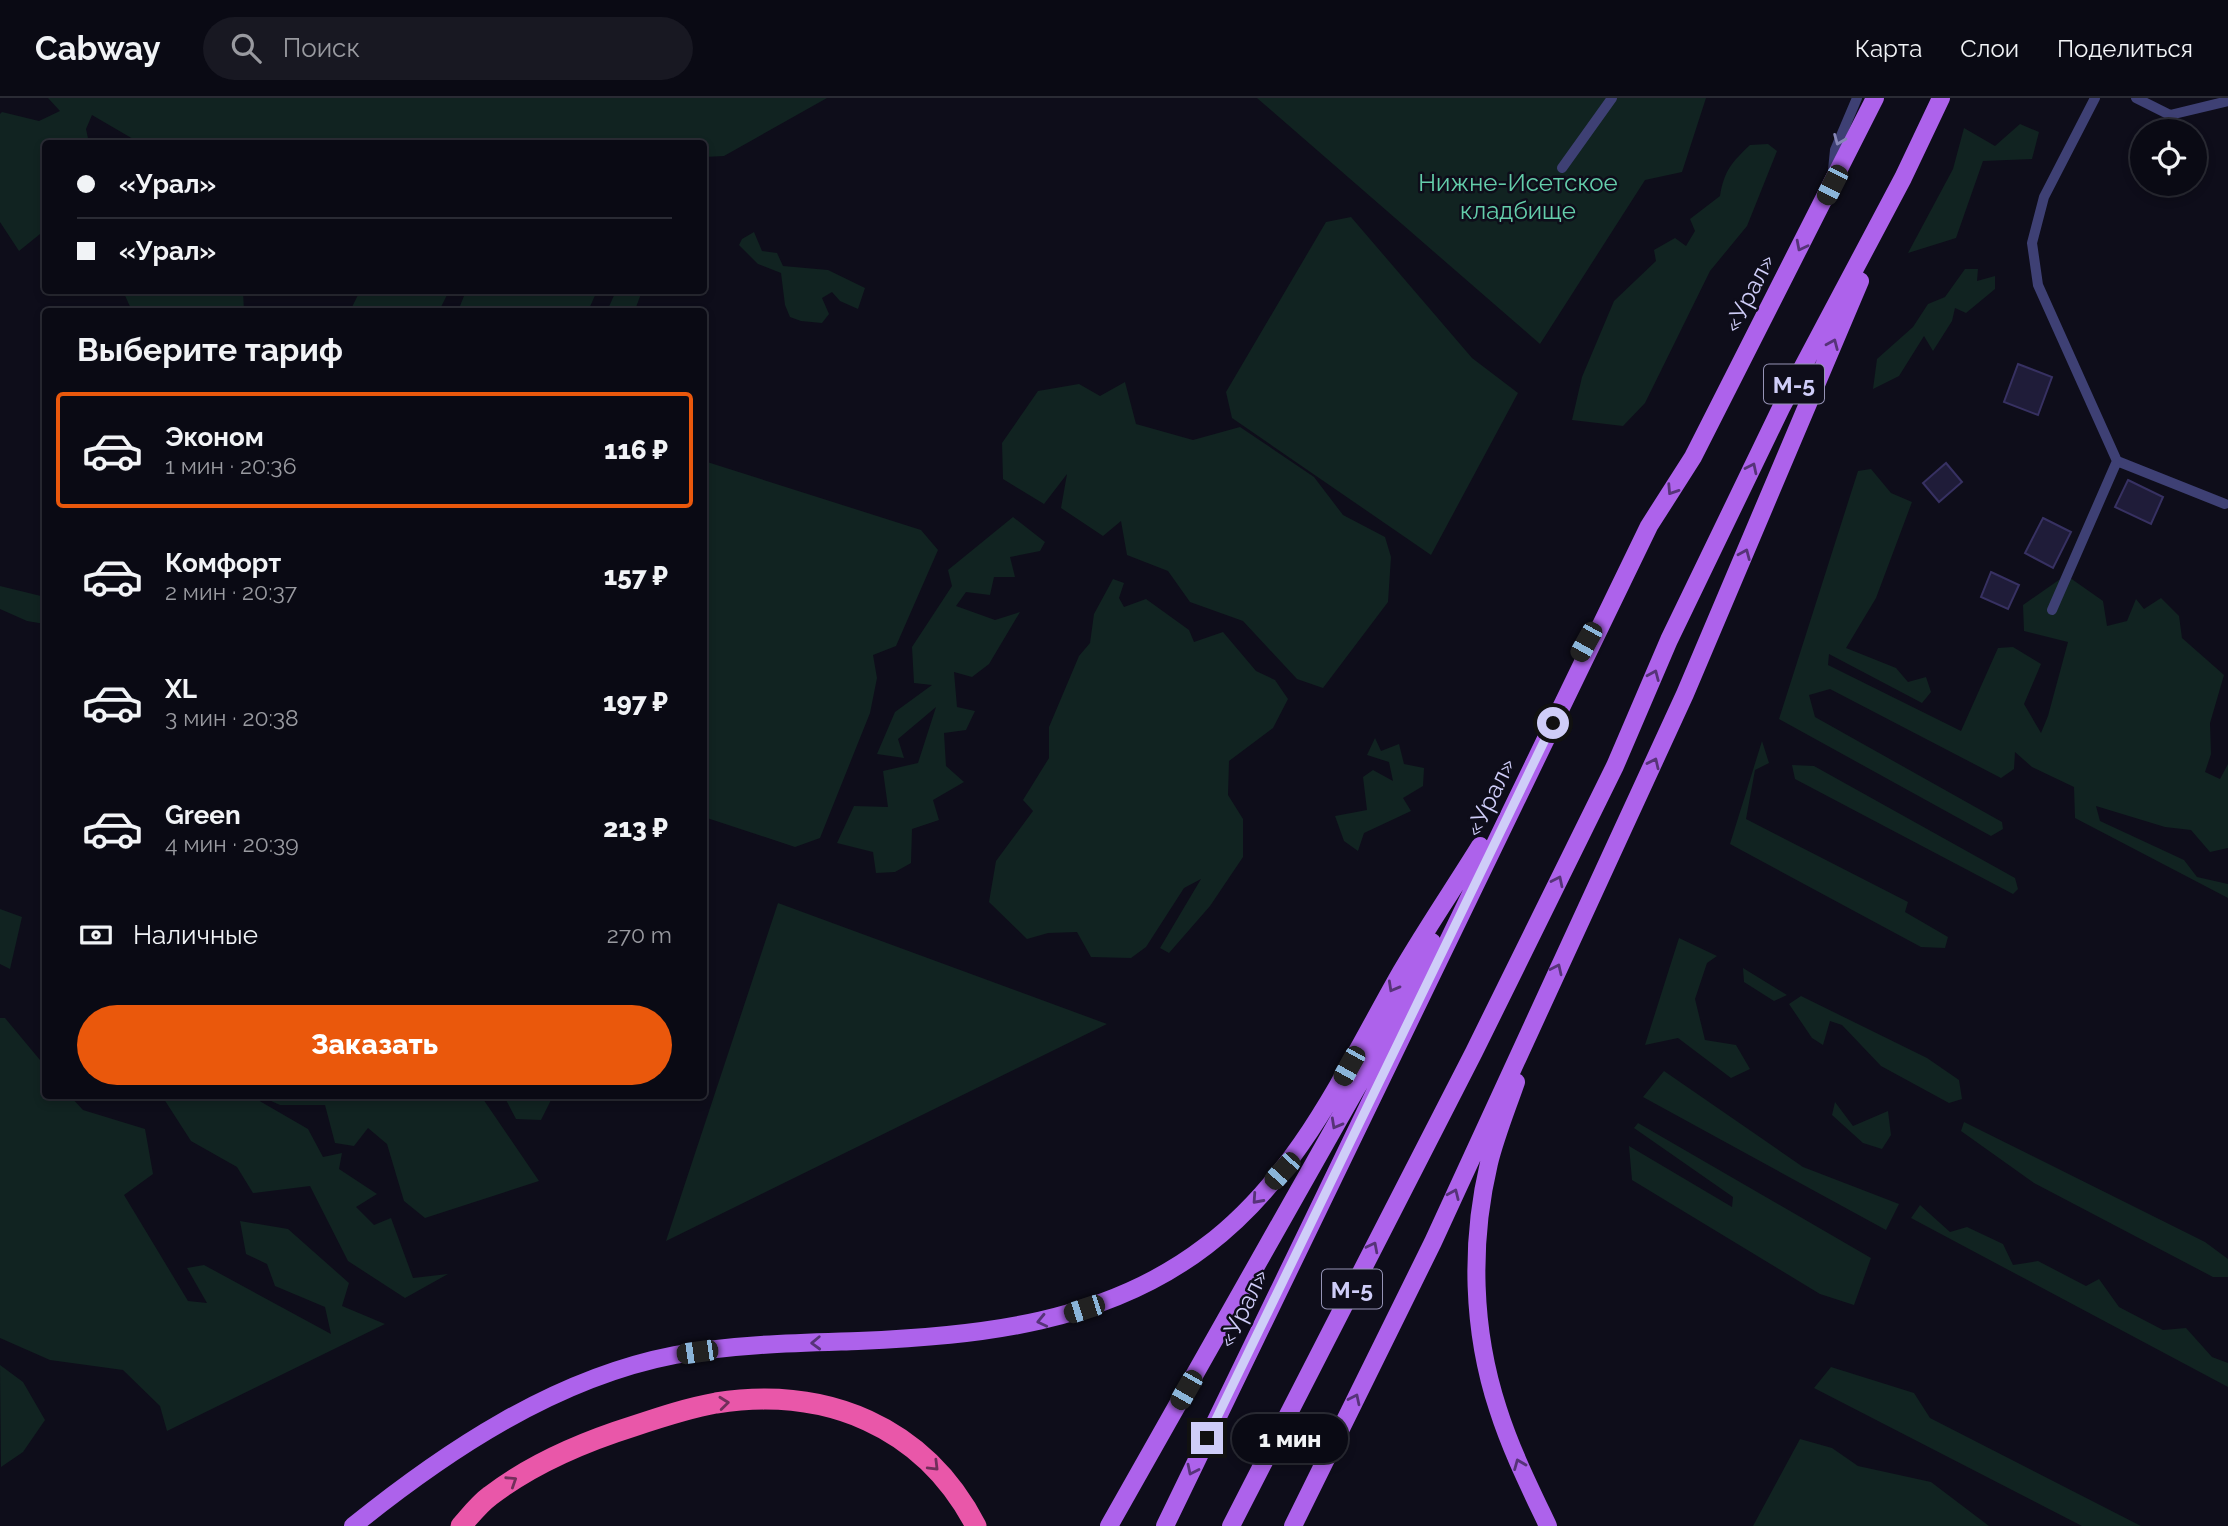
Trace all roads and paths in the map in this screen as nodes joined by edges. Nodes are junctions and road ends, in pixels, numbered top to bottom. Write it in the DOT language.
graph roads {
  1 [pos="1612,98"];
  2 [pos="1857,98"];
  3 [pos="1875,98"];
  4 [pos="1941,98"];
  5 [pos="2095,98"];
  6 [pos="2136,98"];
  7 [pos="2228,102"];
  8 [pos="1562,168"];
  9 [pos="1903,178"];
  10 [pos="1832,185"];
  11 [pos="2117,461"];
  12 [pos="2225,504"];
  13 [pos="1648,526"];
  14 [pos="2052,610"];
  15 [pos="1480,846"];
  16 [pos="1529,1031"];
  17 [pos="353,1526"];
  18 [pos="461,1526"];
  19 [pos="976,1526"];
  20 [pos="1109,1526"];
  21 [pos="1164,1526"];
  22 [pos="1231,1526"];
  23 [pos="1293,1526"];
  24 [pos="1548,1526"];
  1 -- 8 [label="lane"];
  2 -- 10 [label="lane, one-way"];
  3 -- 10 [label="main road, «Урал» / М-5"];
  4 -- 9 [label="main road, М-5"];
  5 -- 11 [label="lane"];
  6 -- 7 [label="lane"];
  16 -- 9 [label="main road, one-way"];
  22 -- 9 [label="main road, М-5, one-way"];
  10 -- 13 [label="main road, «Урал» / М-5, one-way"];
  11 -- 12 [label="lane"];
  11 -- 14 [label="lane"];
  13 -- 15 [label="main road"];
  13 -- 21 [label="main road, «Урал» / М-5, one-way"];
  15 -- 17 [label="main road, one-way"];
  15 -- 20 [label="main road, one-way"];
  23 -- 16 [label="main road, one-way"];
  24 -- 16 [label="main road, one-way"];
  18 -- 19 [label="highway, one-way"];
}
